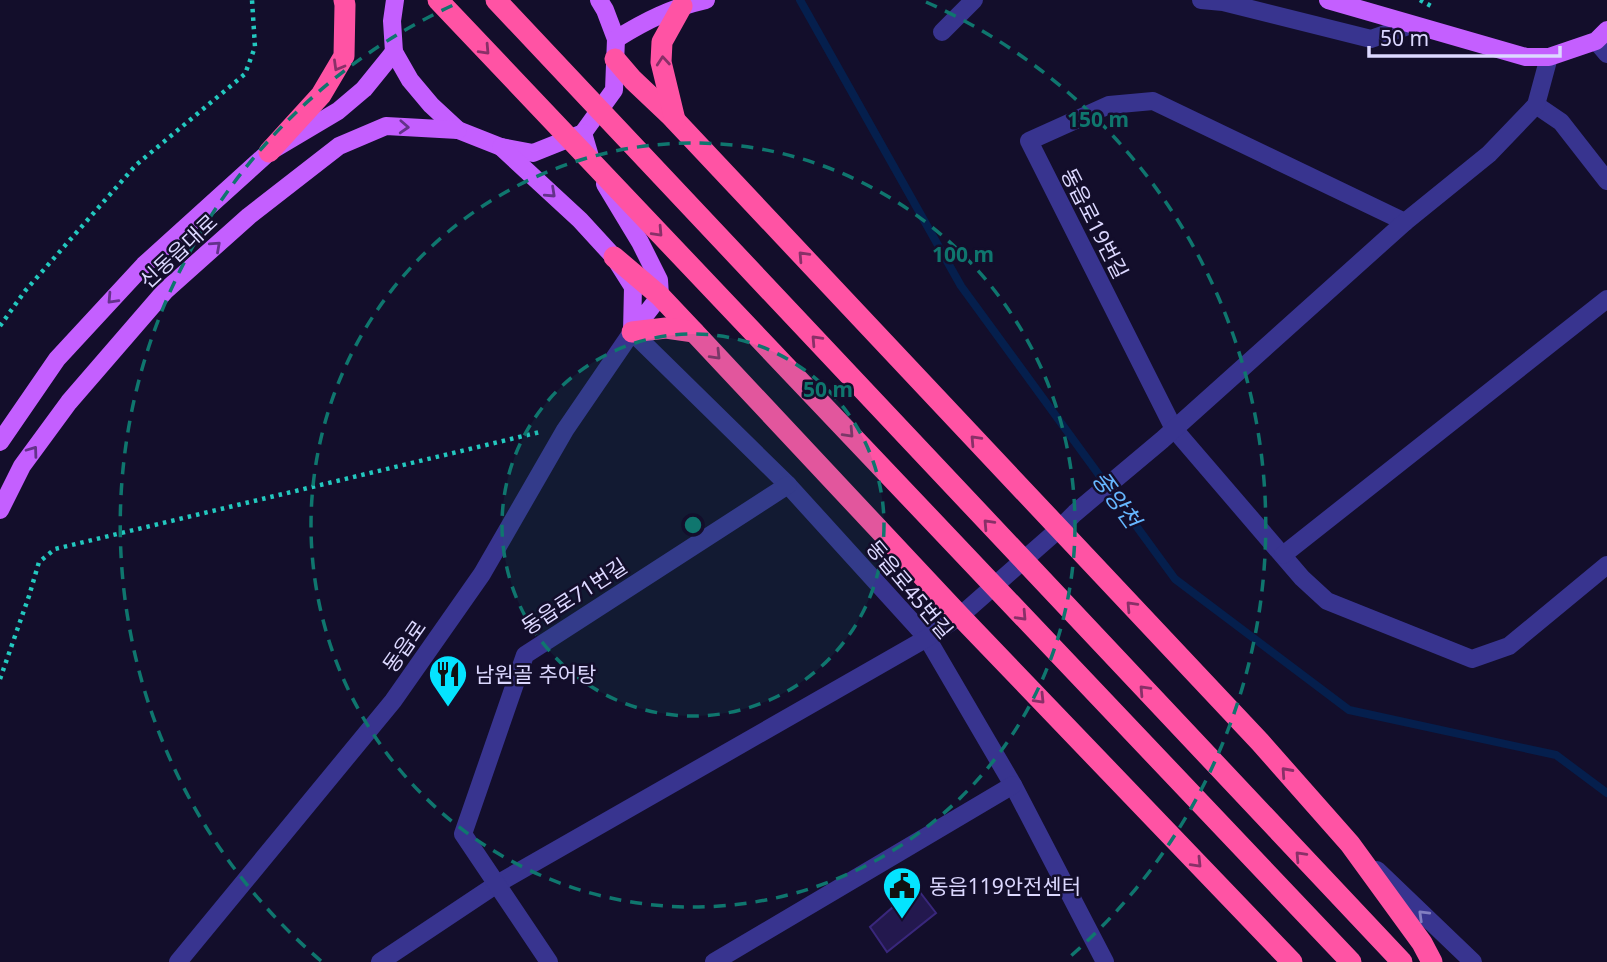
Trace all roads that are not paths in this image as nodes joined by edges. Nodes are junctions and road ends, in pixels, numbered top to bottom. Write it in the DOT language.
graph roads {
  1 [pos="344,0"];
  2 [pos="395,0"];
  3 [pos="438,0"];
  4 [pos="496,0"];
  5 [pos="599,0"];
  6 [pos="706,0"];
  7 [pos="974,0"];
  8 [pos="1201,0"];
  9 [pos="1328,0"];
  10 [pos="682,6"];
  11 [pos="1411,24"];
  12 [pos="942,32"];
  13 [pos="1603,42"];
  14 [pos="616,49"];
  15 [pos="394,52"];
  16 [pos="1549,57"];
  17 [pos="1535,105"];
  18 [pos="675,120"];
  19 [pos="457,130"];
  20 [pos="583,132"];
  21 [pos="501,147"];
  22 [pos="270,152"];
  23 [pos="1607,181"];
  24 [pos="1405,222"];
  25 [pos="614,257"];
  26 [pos="660,296"];
  27 [pos="1607,299"];
  28 [pos="632,332"];
  29 [pos="694,332"];
  30 [pos="1168,435"];
  31 [pos="0,442"];
  32 [pos="788,485"];
  33 [pos="0,510"];
  34 [pos="1059,529"];
  35 [pos="1283,555"];
  36 [pos="1607,565"];
  37 [pos="960,615"];
  38 [pos="927,638"];
  39 [pos="1013,785"];
  40 [pos="1350,844"];
  41 [pos="497,884"];
  42 [pos="178,962"];
  43 [pos="380,962"];
  44 [pos="549,962"];
  45 [pos="714,962"];
  46 [pos="1105,962"];
  47 [pos="1292,962"];
  48 [pos="1351,962"];
  49 [pos="1402,962"];
  50 [pos="1432,962"];
  51 [pos="1473,962"];
  1 -- 22 [label="highway, one-way"];
  2 -- 15 [label="main road"];
  3 -- 48 [label="highway, one-way"];
  49 -- 4 [label="highway, one-way"];
  5 -- 14 [label="main road"];
  6 -- 10 [label="main road"];
  7 -- 12 [label="street"];
  8 -- 11 [label="street"];
  9 -- 11 [label="main road"];
  10 -- 14 [label="main road"];
  18 -- 10 [label="highway, one-way"];
  11 -- 16 [label="main road"];
  13 -- 16 [label="main road"];
  14 -- 18 [label="highway"];
  14 -- 20 [label="main road"];
  15 -- 19 [label="main road"];
  15 -- 22 [label="main road, 신동읍대로"];
  16 -- 17 [label="street"];
  17 -- 23 [label="street"];
  17 -- 24 [label="street"];
  34 -- 18 [label="highway, one-way"];
  19 -- 21 [label="main road"];
  33 -- 19 [label="main road, 신동읍대로, one-way"];
  20 -- 21 [label="main road"];
  20 -- 26 [label="main road"];
  21 -- 25 [label="main road, one-way"];
  22 -- 31 [label="main road, 신동읍대로, one-way"];
  24 -- 30 [label="street"];
  24 -- 30 [label="street, 동읍로19번길"];
  25 -- 26 [label="highway"];
  25 -- 28 [label="main road"];
  26 -- 28 [label="main road"];
  26 -- 29 [label="highway"];
  27 -- 35 [label="street"];
  28 -- 29 [label="highway"];
  28 -- 32 [label="street, 동읍로45번길"];
  28 -- 42 [label="street, 동읍로"];
  29 -- 37 [label="highway, one-way"];
  30 -- 34 [label="street"];
  30 -- 35 [label="street, 동읍로19번길"];
  32 -- 38 [label="street, 동읍로45번길"];
  32 -- 41 [label="street, 동읍로71번길"];
  34 -- 37 [label="street"];
  40 -- 34 [label="highway, one-way"];
  35 -- 36 [label="street, 동읍로19번길"];
  37 -- 38 [label="street"];
  37 -- 47 [label="highway, one-way"];
  38 -- 39 [label="street, 동읍로45번길"];
  38 -- 41 [label="street"];
  39 -- 45 [label="street"];
  39 -- 46 [label="street, 동읍로45번길"];
  40 -- 50 [label="highway"];
  51 -- 40 [label="street, one-way"];
  41 -- 43 [label="street"];
  41 -- 44 [label="street, 동읍로71번길"];
}
